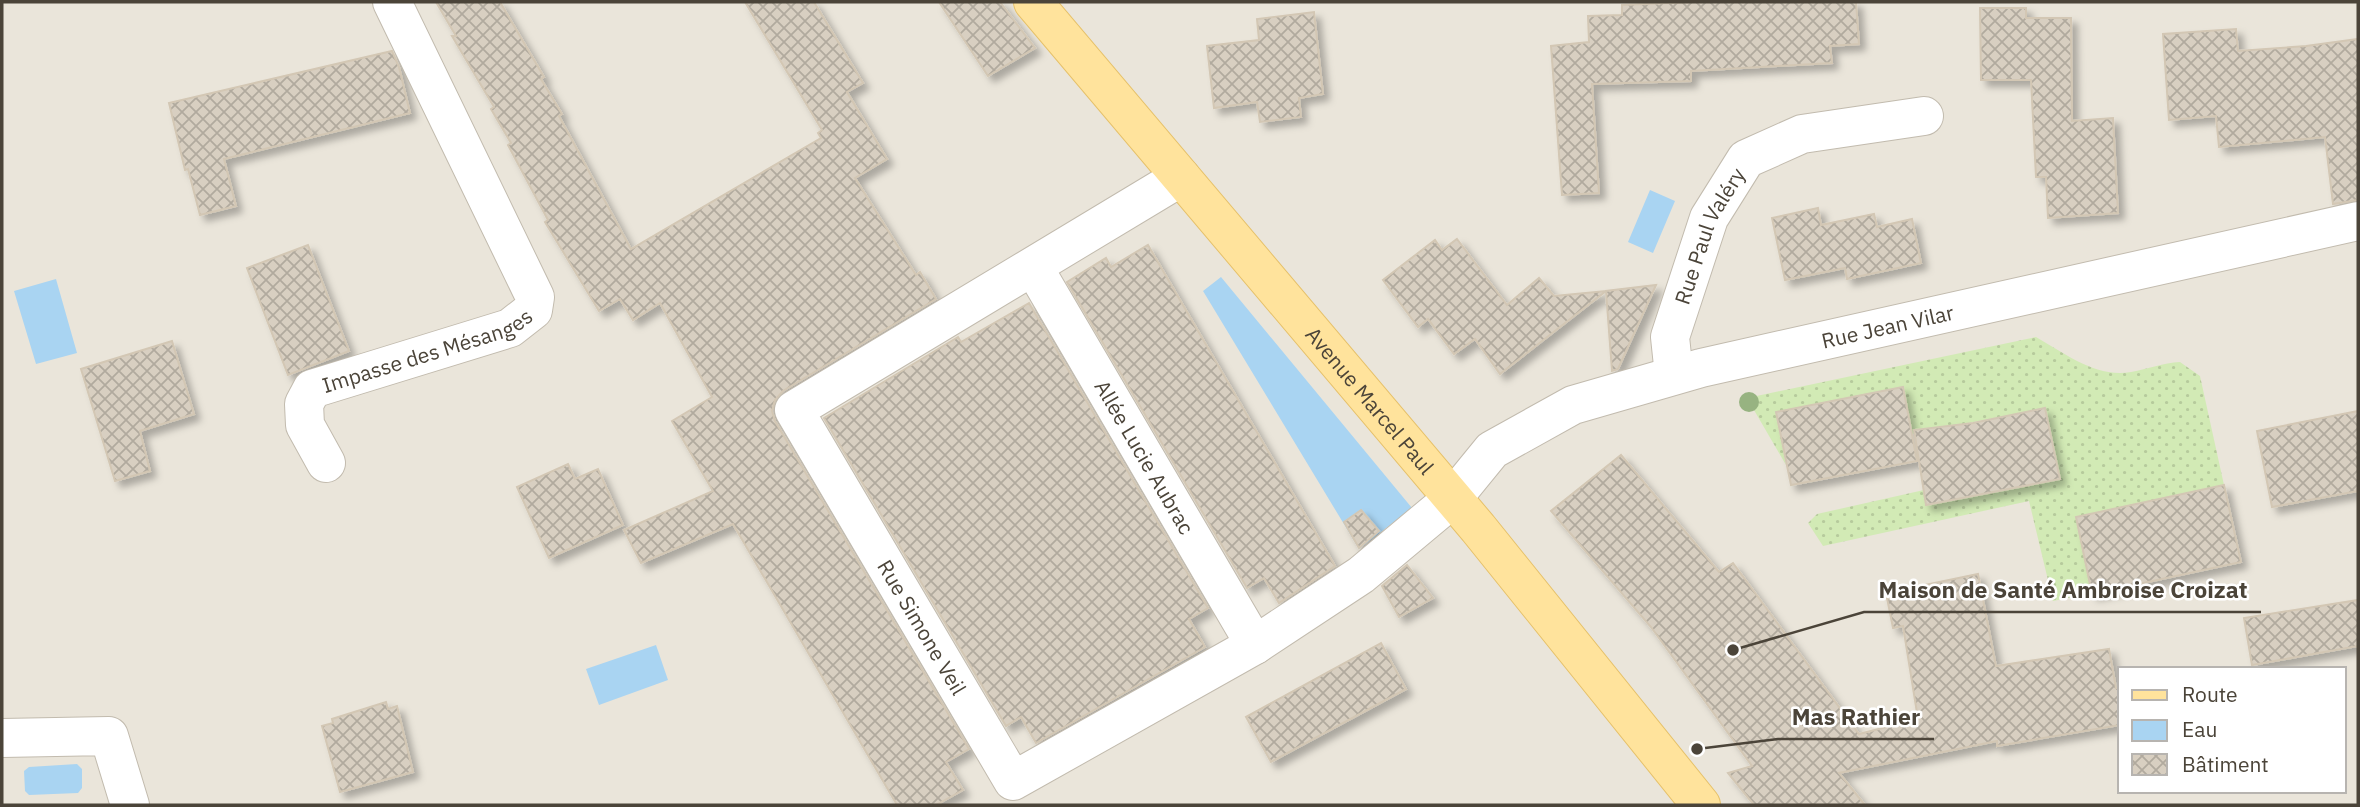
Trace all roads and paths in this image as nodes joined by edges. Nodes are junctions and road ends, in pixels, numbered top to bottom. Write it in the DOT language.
graph roads {
  1 [pos="392,2"];
  2 [pos="1033,2"];
  3 [pos="1924,116"];
  4 [pos="1181,177"];
  5 [pos="2358,221"];
  6 [pos="1034,268"];
  7 [pos="1674,375"];
  8 [pos="326,463"];
  9 [pos="1452,499"];
  10 [pos="1255,645"];
  11 [pos="2,738"];
  12 [pos="130,805"];
  13 [pos="1701,805"];
  1 -- 8 [label="street, Impasse des Mésanges"];
  2 -- 4 [label="main road, Avenue Marcel Paul"];
  3 -- 7 [label="street, Rue Paul Valéry"];
  4 -- 6 [label="street, Rue Simone Veil"];
  4 -- 9 [label="main road, Avenue Marcel Paul"];
  5 -- 7 [label="street, Rue Jean Vilar"];
  6 -- 10 [label="street, Allée Lucie Aubrac"];
  6 -- 10 [label="street, Rue Simone Veil"];
  7 -- 9 [label="street, Rue Jean Vilar"];
  9 -- 10 [label="street, Rue Simone Veil"];
  9 -- 13 [label="main road, Avenue Marcel Paul"];
  11 -- 12 [label="street"];
}
